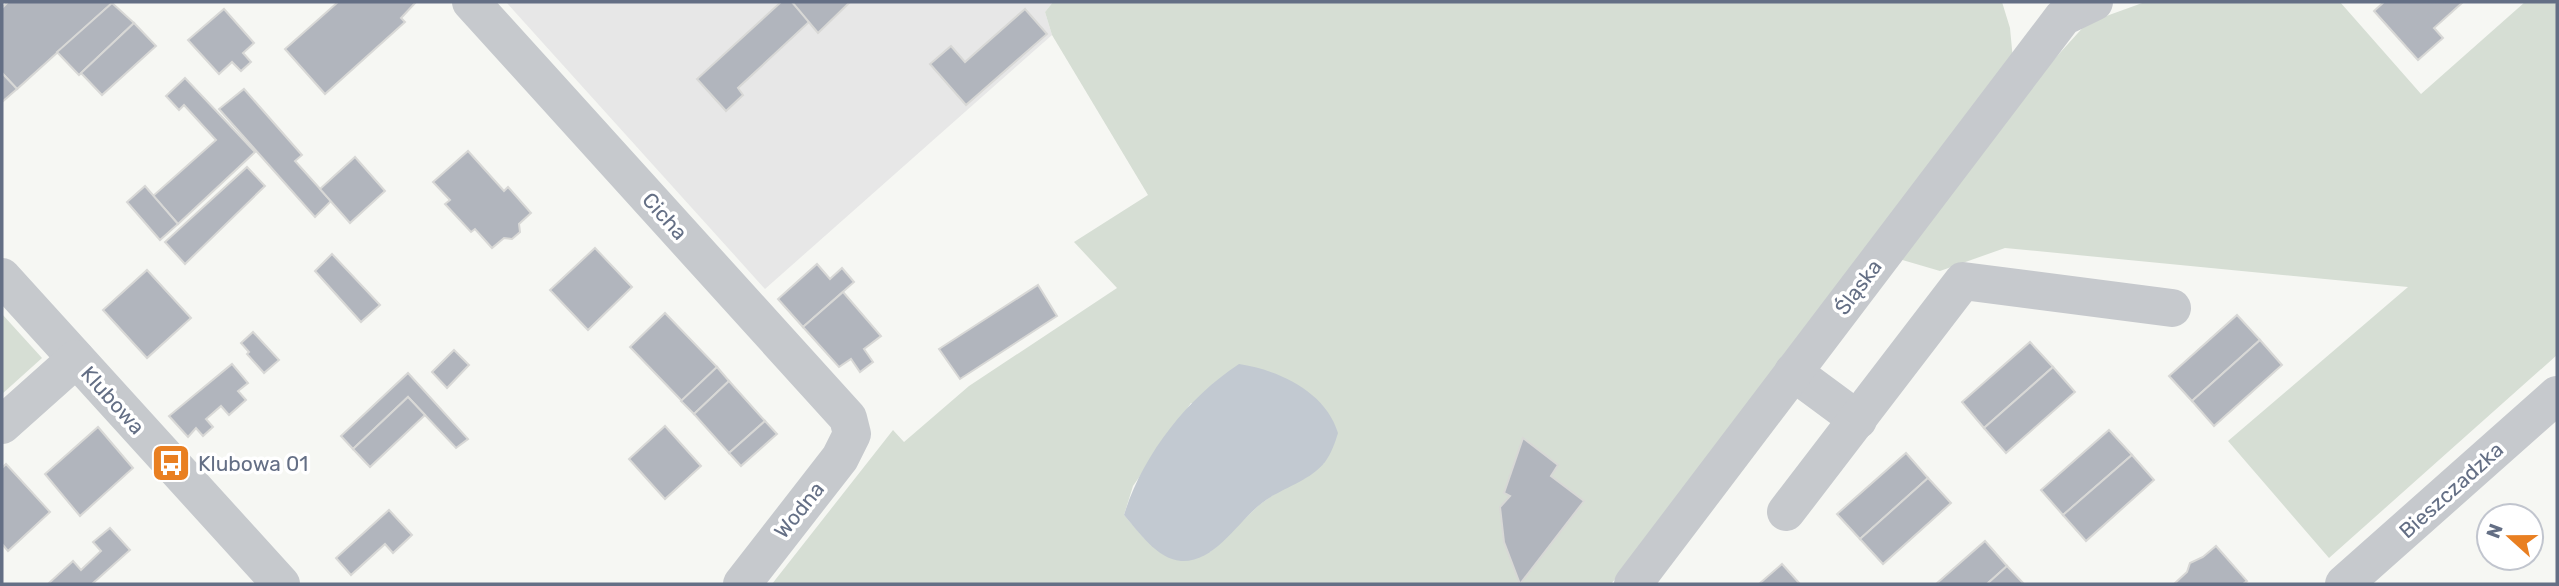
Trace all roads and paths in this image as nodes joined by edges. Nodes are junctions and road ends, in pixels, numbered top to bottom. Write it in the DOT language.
graph roads {
  1 [pos="471,2"];
  2 [pos="2068,7"];
  3 [pos="2,277"];
  4 [pos="2172,309"];
  5 [pos="76,359"];
  6 [pos="1793,372"];
  7 [pos="2557,395"];
  8 [pos="1858,420"];
  9 [pos="2,425"];
  10 [pos="852,434"];
  11 [pos="1786,512"];
  12 [pos="281,584"];
  13 [pos="742,584"];
  14 [pos="1633,584"];
  15 [pos="2344,584"];
  1 -- 10 [label="street, Cicha"];
  2 -- 6 [label="street, Śląska"];
  3 -- 5 [label="street, Klubowa"];
  4 -- 8 [label="street"];
  5 -- 9 [label="street"];
  5 -- 12 [label="street, Klubowa"];
  6 -- 8 [label="street"];
  6 -- 14 [label="street, Śląska"];
  7 -- 15 [label="street, Bieszczadzka"];
  8 -- 11 [label="street"];
  10 -- 13 [label="street, Wodna"];
}
